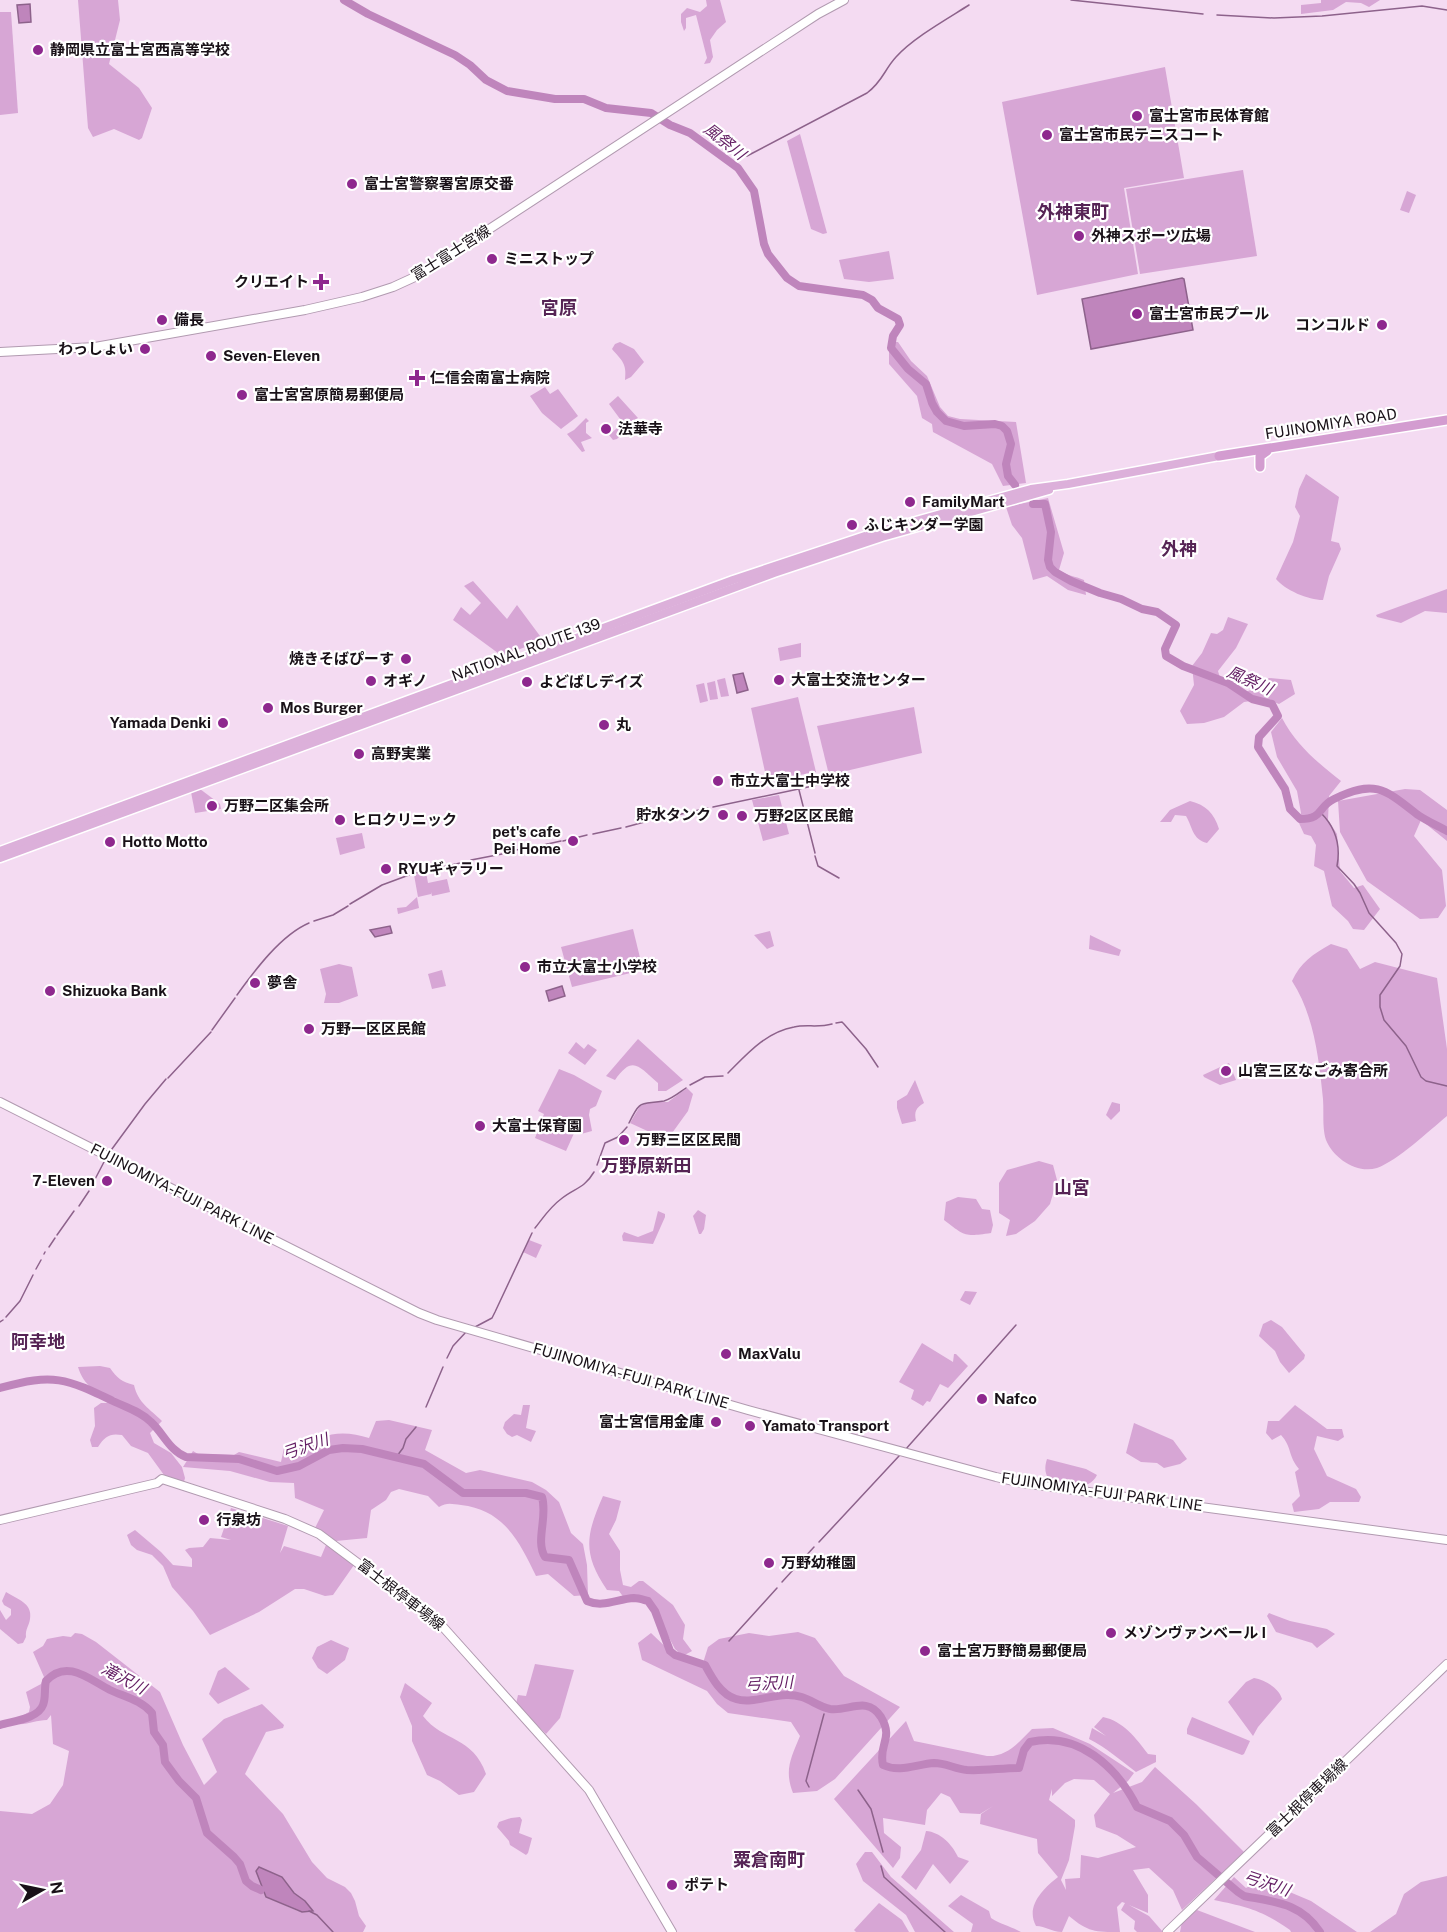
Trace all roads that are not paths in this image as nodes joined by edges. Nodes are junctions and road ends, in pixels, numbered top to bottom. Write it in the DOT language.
graph roads {
  1 [pos="844,0"];
  2 [pos="0,352"];
  3 [pos="1447,420"];
  4 [pos="1272,449"];
  5 [pos="1219,456"];
  6 [pos="1260,467"];
  7 [pos="1068,484"];
  8 [pos="0,851"];
  9 [pos="0,858"];
  10 [pos="0,1102"];
  11 [pos="0,1520"];
  12 [pos="1447,1540"];
  13 [pos="1447,1664"];
  14 [pos="672,1932"];
  15 [pos="1167,1932"];
  1 -- 2 [label="main road, 富士富士宮線"];
  3 -- 4 [label="highway, FUJINOMIYA ROAD"];
  4 -- 5 [label="highway, FUJINOMIYA ROAD"];
  4 -- 6 [label="highway"];
  5 -- 7 [label="highway, NATIONAL ROUTE 139"];
  7 -- 8 [label="highway, NATIONAL ROUTE 139"];
  7 -- 9 [label="highway, NATIONAL ROUTE 139"];
  10 -- 12 [label="main road, FUJINOMIYA-FUJI PARK LINE"];
  11 -- 14 [label="main road, 富士根停車場線"];
  13 -- 15 [label="main road, 富士根停車場線"];
}
